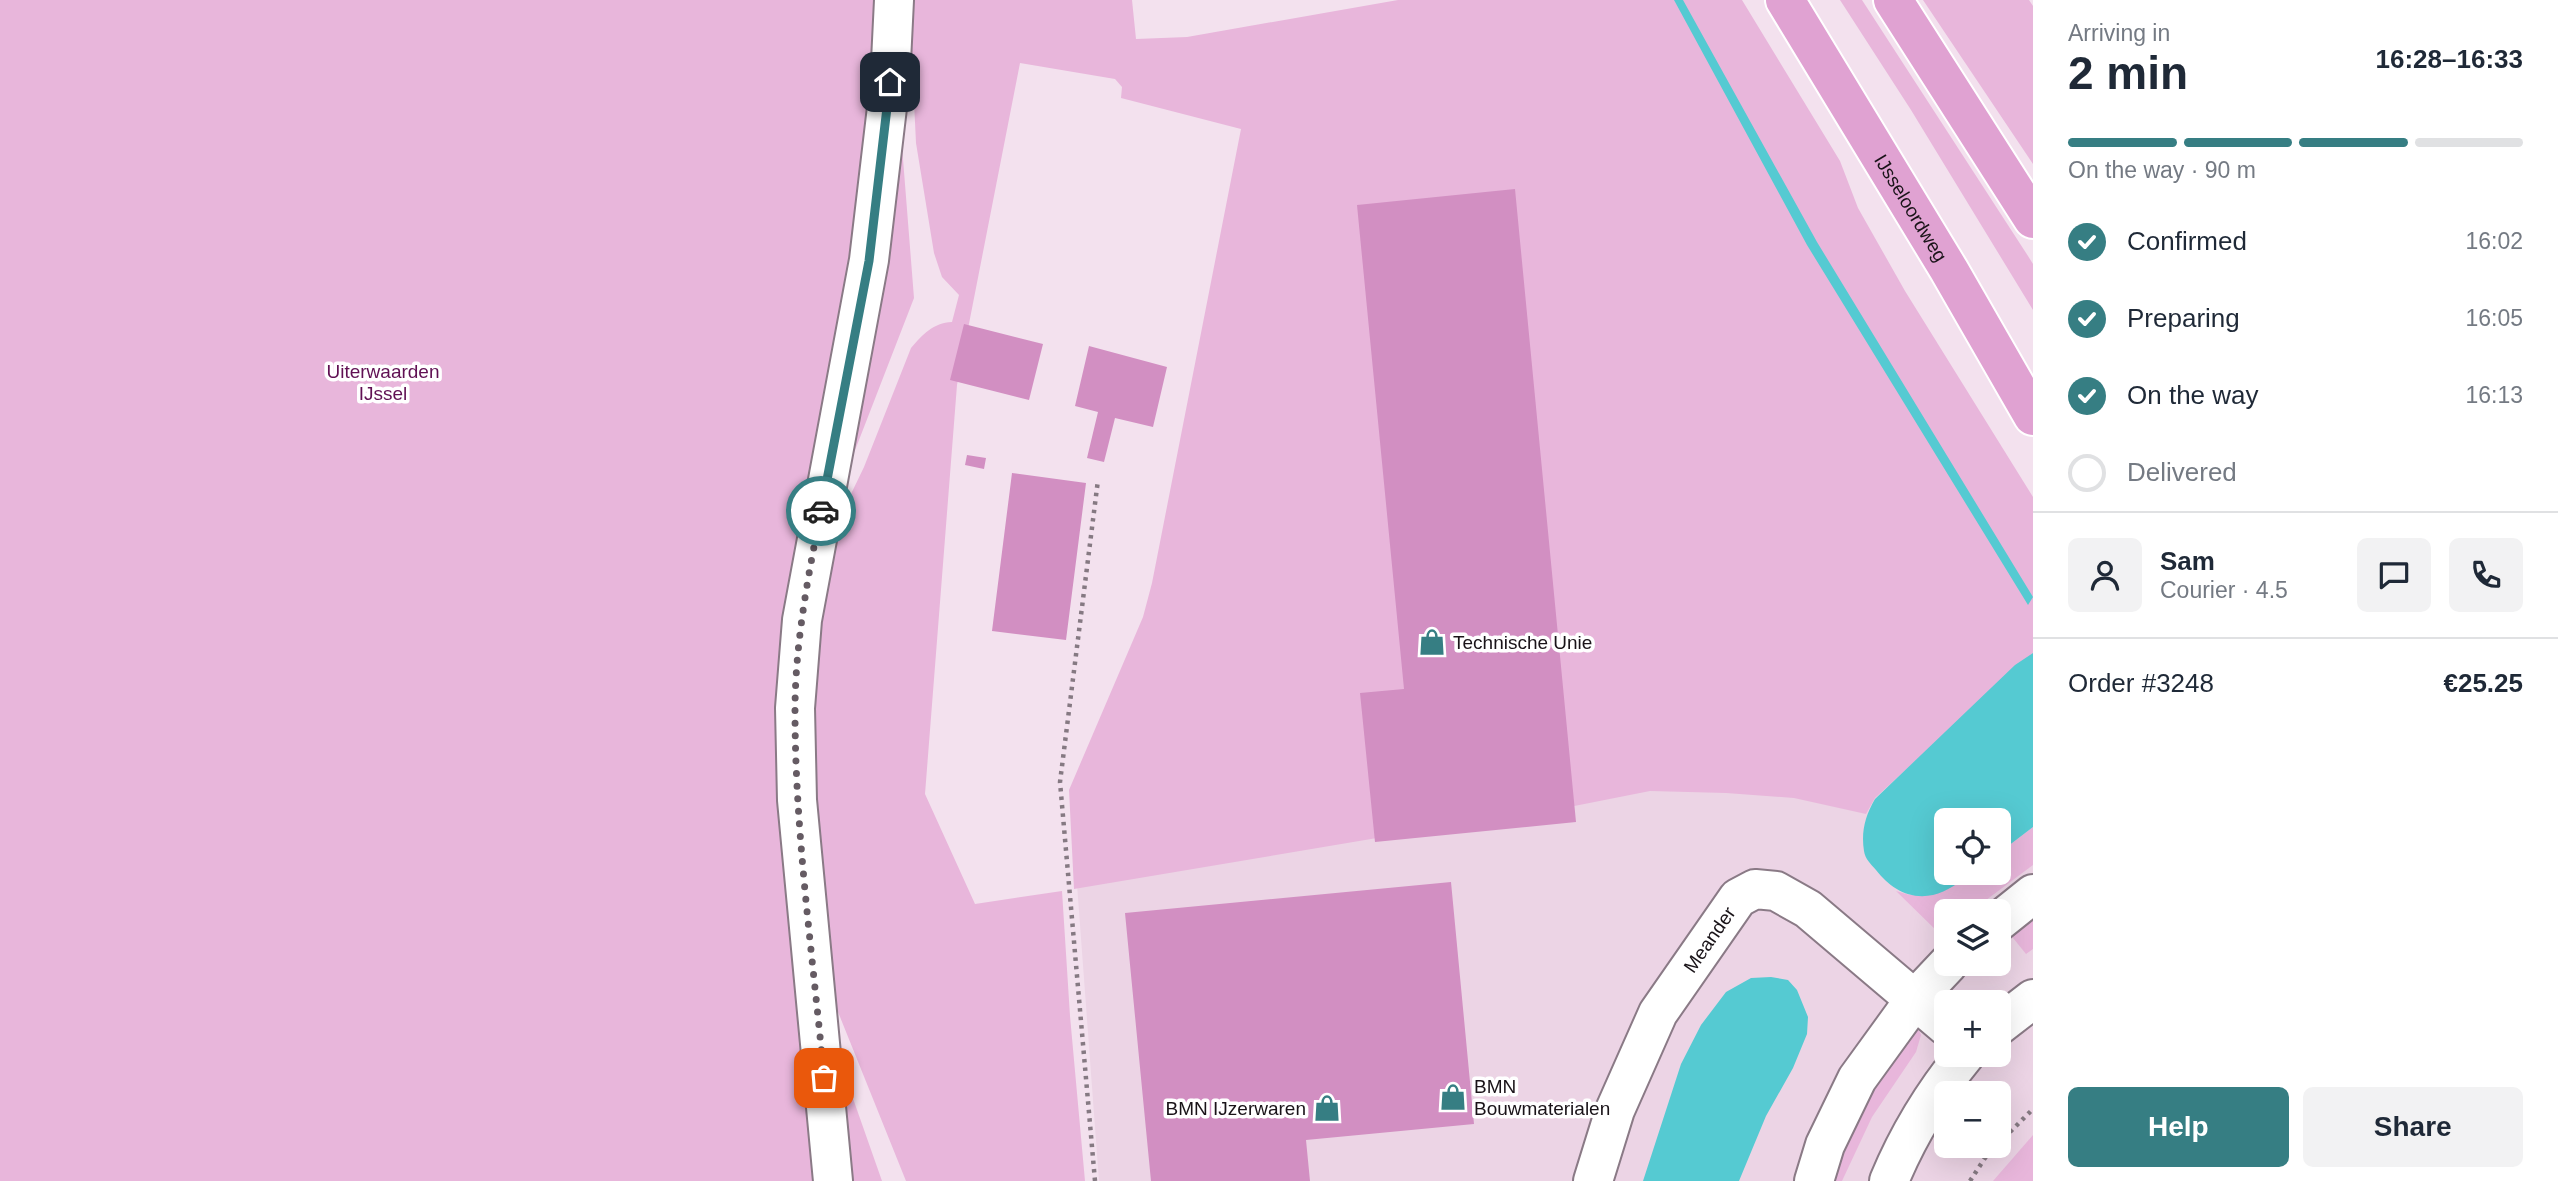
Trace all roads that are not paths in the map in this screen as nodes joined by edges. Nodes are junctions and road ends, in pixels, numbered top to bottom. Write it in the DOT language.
graph roads {
  1 [pos="894,0"];
  2 [pos="1785,0"];
  3 [pos="1892,0"];
  4 [pos="2033,219"];
  5 [pos="2033,416"];
  6 [pos="2033,894"];
  7 [pos="2011,912"];
  8 [pos="1937,976"];
  9 [pos="1915,999"];
  10 [pos="2033,999"];
  11 [pos="1934,1016"];
  12 [pos="2011,1016"];
  13 [pos="1955,1067"];
  14 [pos="1904,1145"];
  15 [pos="833,1181"];
  16 [pos="1593,1181"];
  17 [pos="1814,1181"];
  18 [pos="1868,1181"];
  19 [pos="1889,1181"];
  1 -- 15 [label="street"];
  2 -- 5 [label="highway, IJsseloordweg"];
  3 -- 4 [label="highway"];
  6 -- 7 [label="street"];
  8 -- 9 [label="street"];
  9 -- 11 [label="street, Meander"];
  9 -- 16 [label="street, Meander"];
  9 -- 17 [label="street"];
  10 -- 12 [label="street"];
  13 -- 14 [label="street"];
  14 -- 18 [label="street"];
  14 -- 19 [label="street"];
}
